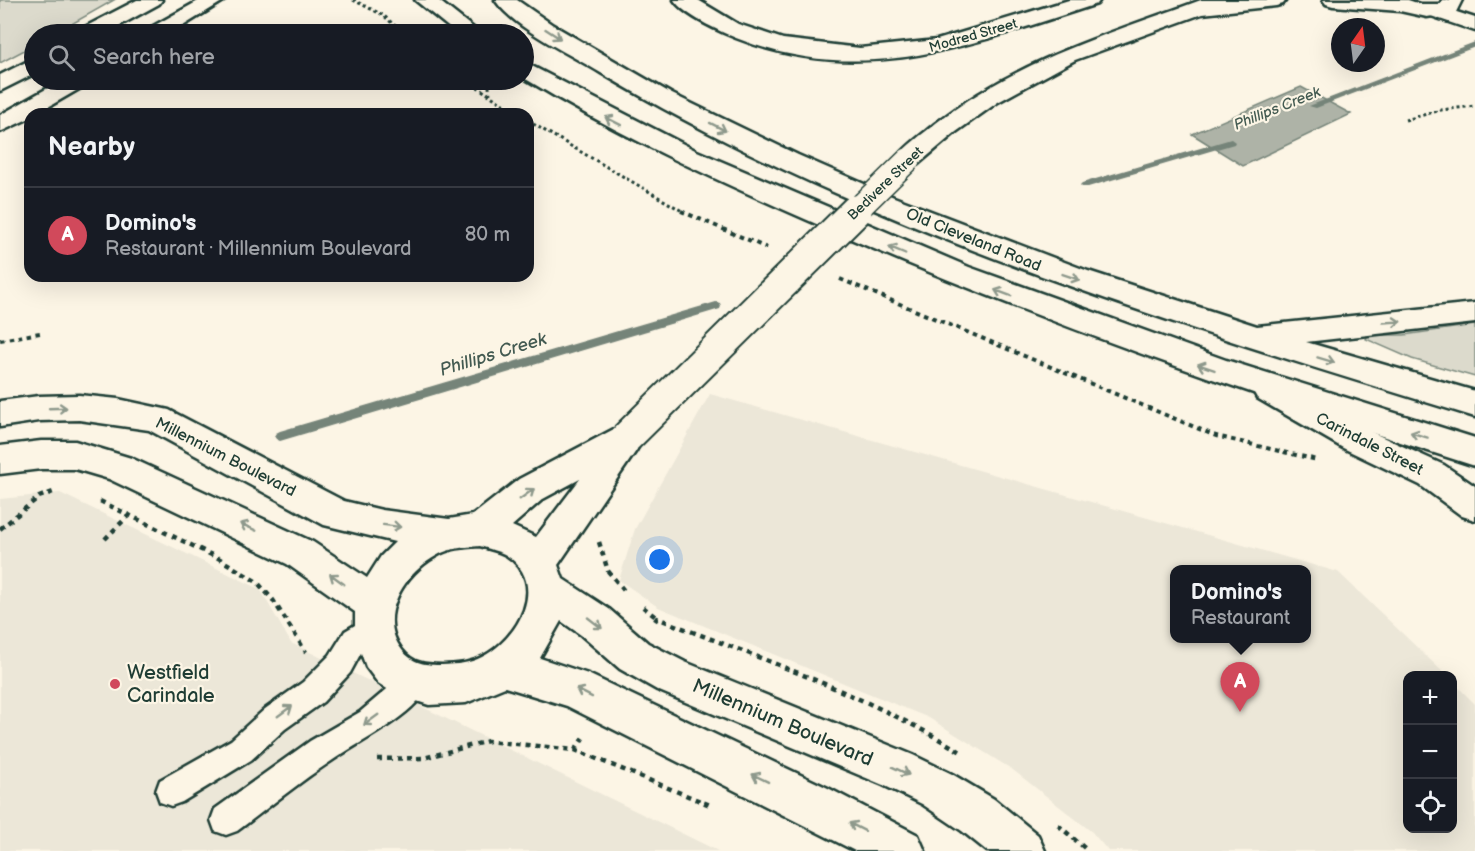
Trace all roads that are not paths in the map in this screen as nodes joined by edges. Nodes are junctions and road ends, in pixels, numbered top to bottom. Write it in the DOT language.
graph roads {
  1 [pos="152,0"];
  2 [pos="215,0"];
  3 [pos="425,0"];
  4 [pos="505,0"];
  5 [pos="684,0"];
  6 [pos="1090,0"];
  7 [pos="1220,0"];
  8 [pos="1276,0"];
  9 [pos="1333,0"];
  10 [pos="1396,2"];
  11 [pos="1446,4"];
  12 [pos="1199,8"];
  13 [pos="1475,8"];
  14 [pos="108,24"];
  15 [pos="173,24"];
  16 [pos="457,24"];
  17 [pos="1475,25"];
  18 [pos="24,70"];
  19 [pos="534,75"];
  20 [pos="0,84"];
  21 [pos="61,90"];
  22 [pos="29,108"];
  23 [pos="24,111"];
  24 [pos="0,125"];
  25 [pos="1475,313"];
  26 [pos="1250,337"];
  27 [pos="1262,386"];
  28 [pos="1475,404"];
  29 [pos="0,414"];
  30 [pos="626,438"];
  31 [pos="1475,452"];
  32 [pos="0,460"];
  33 [pos="1475,505"];
  34 [pos="464,532"];
  35 [pos="543,575"];
  36 [pos="373,615"];
  37 [pos="504,667"];
  38 [pos="416,683"];
  39 [pos="171,791"];
  40 [pos="226,820"];
  41 [pos="902,851"];
  42 [pos="1022,851"];
  1 -- 14 [label="main road"];
  2 -- 15 [label="main road"];
  3 -- 16 [label="main road"];
  4 -- 26 [label="main road, Old Cleveland Road, one-way"];
  5 -- 6 [label="main road, Modred Street"];
  7 -- 12 [label="main road, Bedivere Street"];
  8 -- 12 [label="main road, Bedivere Street"];
  9 -- 10 [label="main road"];
  10 -- 11 [label="main road"];
  11 -- 13 [label="main road"];
  11 -- 17 [label="main road"];
  12 -- 30 [label="main road, Bedivere Street, bridge"];
  18 -- 20 [label="main road"];
  27 -- 19 [label="main road, one-way"];
  21 -- 22 [label="main road"];
  23 -- 24 [label="main road"];
  26 -- 25 [label="main road, one-way"];
  26 -- 28 [label="main road, Old Cleveland Road, one-way"];
  31 -- 27 [label="main road, one-way"];
  27 -- 33 [label="main road, Carindale Street"];
  29 -- 34 [label="main road, Millennium Boulevard, one-way"];
  34 -- 30 [label="main road, Bedivere Street, one-way"];
  30 -- 35 [label="main road, Bedivere Street"];
  36 -- 32 [label="main road, one-way"];
  34 -- 35 [label="main road"];
  34 -- 36 [label="main road"];
  35 -- 37 [label="main road"];
  35 -- 42 [label="main road, Millennium Boulevard, one-way"];
  36 -- 38 [label="main road"];
  39 -- 36 [label="lane, one-way"];
  37 -- 38 [label="main road"];
  41 -- 37 [label="main road, one-way"];
  38 -- 40 [label="lane, one-way"];
}
